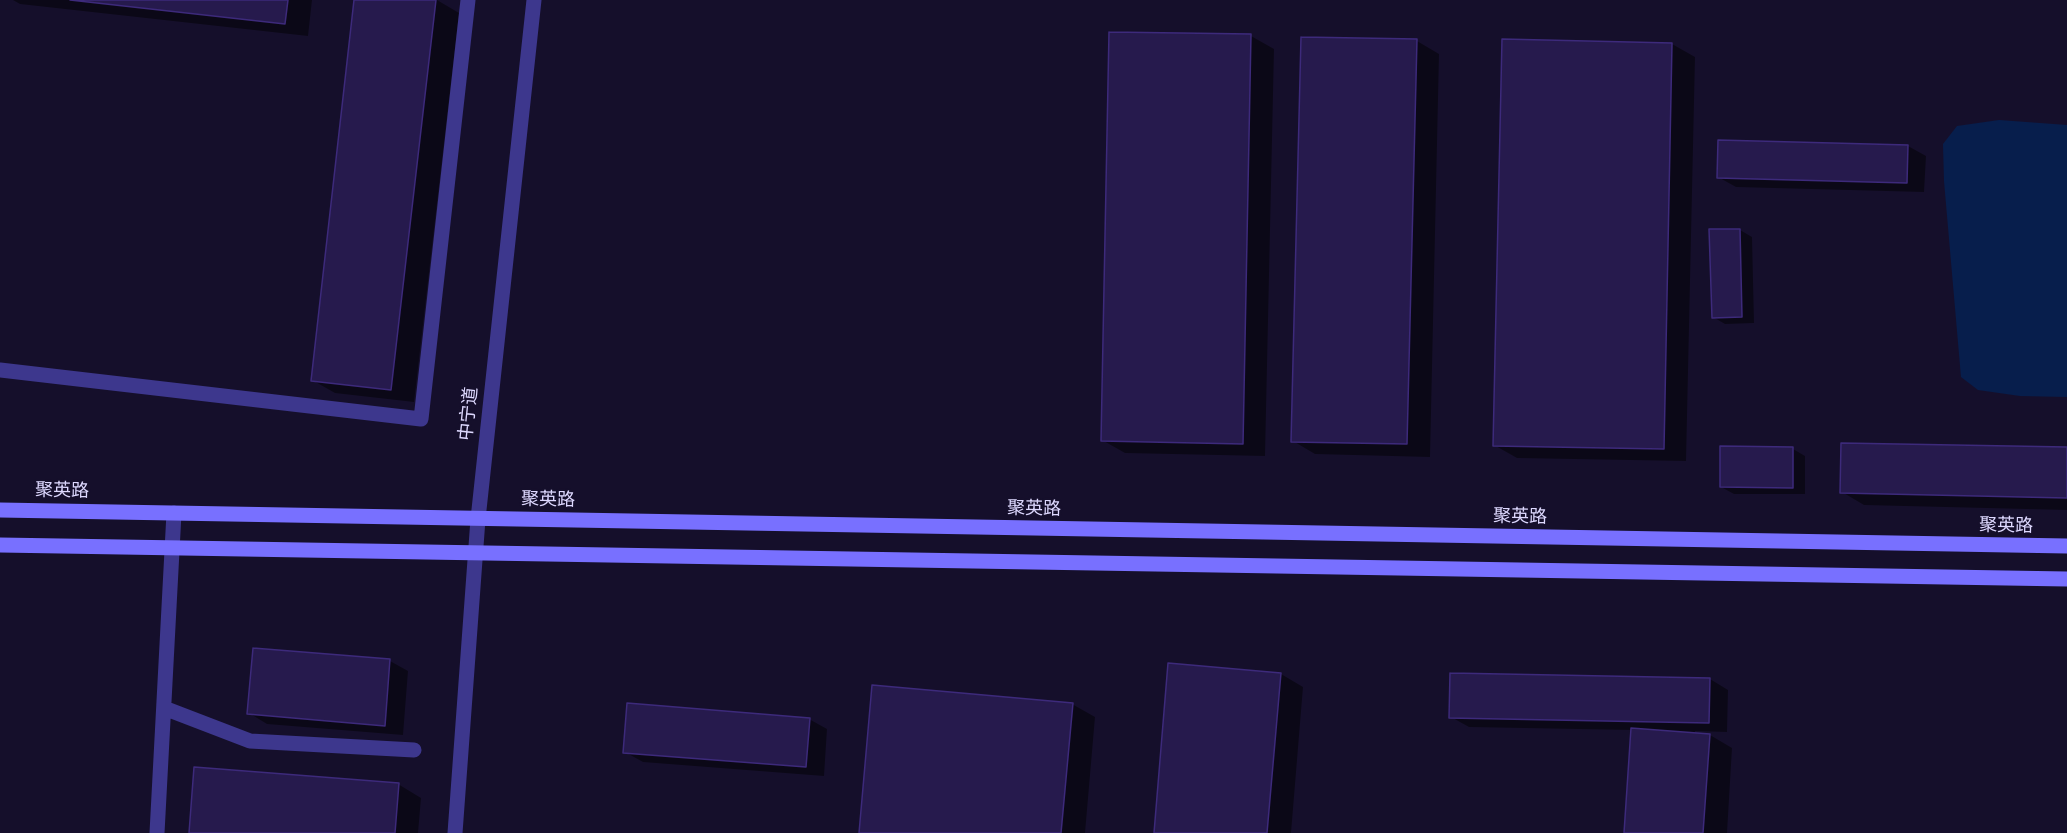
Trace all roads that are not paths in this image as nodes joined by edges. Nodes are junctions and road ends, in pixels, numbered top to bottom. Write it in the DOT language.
graph roads {
  1 [pos="468,0"];
  2 [pos="534,0"];
  3 [pos="0,370"];
  4 [pos="0,510"];
  5 [pos="174,513"];
  6 [pos="478,519"];
  7 [pos="0,545"];
  8 [pos="2067,546"];
  9 [pos="173,548"];
  10 [pos="475,553"];
  11 [pos="2067,579"];
  12 [pos="164,708"];
  13 [pos="414,750"];
  14 [pos="157,833"];
  15 [pos="455,833"];
  1 -- 3 [label="street"];
  2 -- 6 [label="street, 中宁道"];
  4 -- 5 [label="main road, 聚英路"];
  5 -- 6 [label="main road, 聚英路"];
  5 -- 9 [label="street"];
  6 -- 8 [label="main road, 聚英路"];
  6 -- 10 [label="street, 中宁道"];
  7 -- 9 [label="main road"];
  9 -- 10 [label="main road"];
  9 -- 12 [label="street"];
  10 -- 11 [label="main road"];
  10 -- 15 [label="street, 中宁道"];
  12 -- 13 [label="street"];
  12 -- 14 [label="street"];
}
